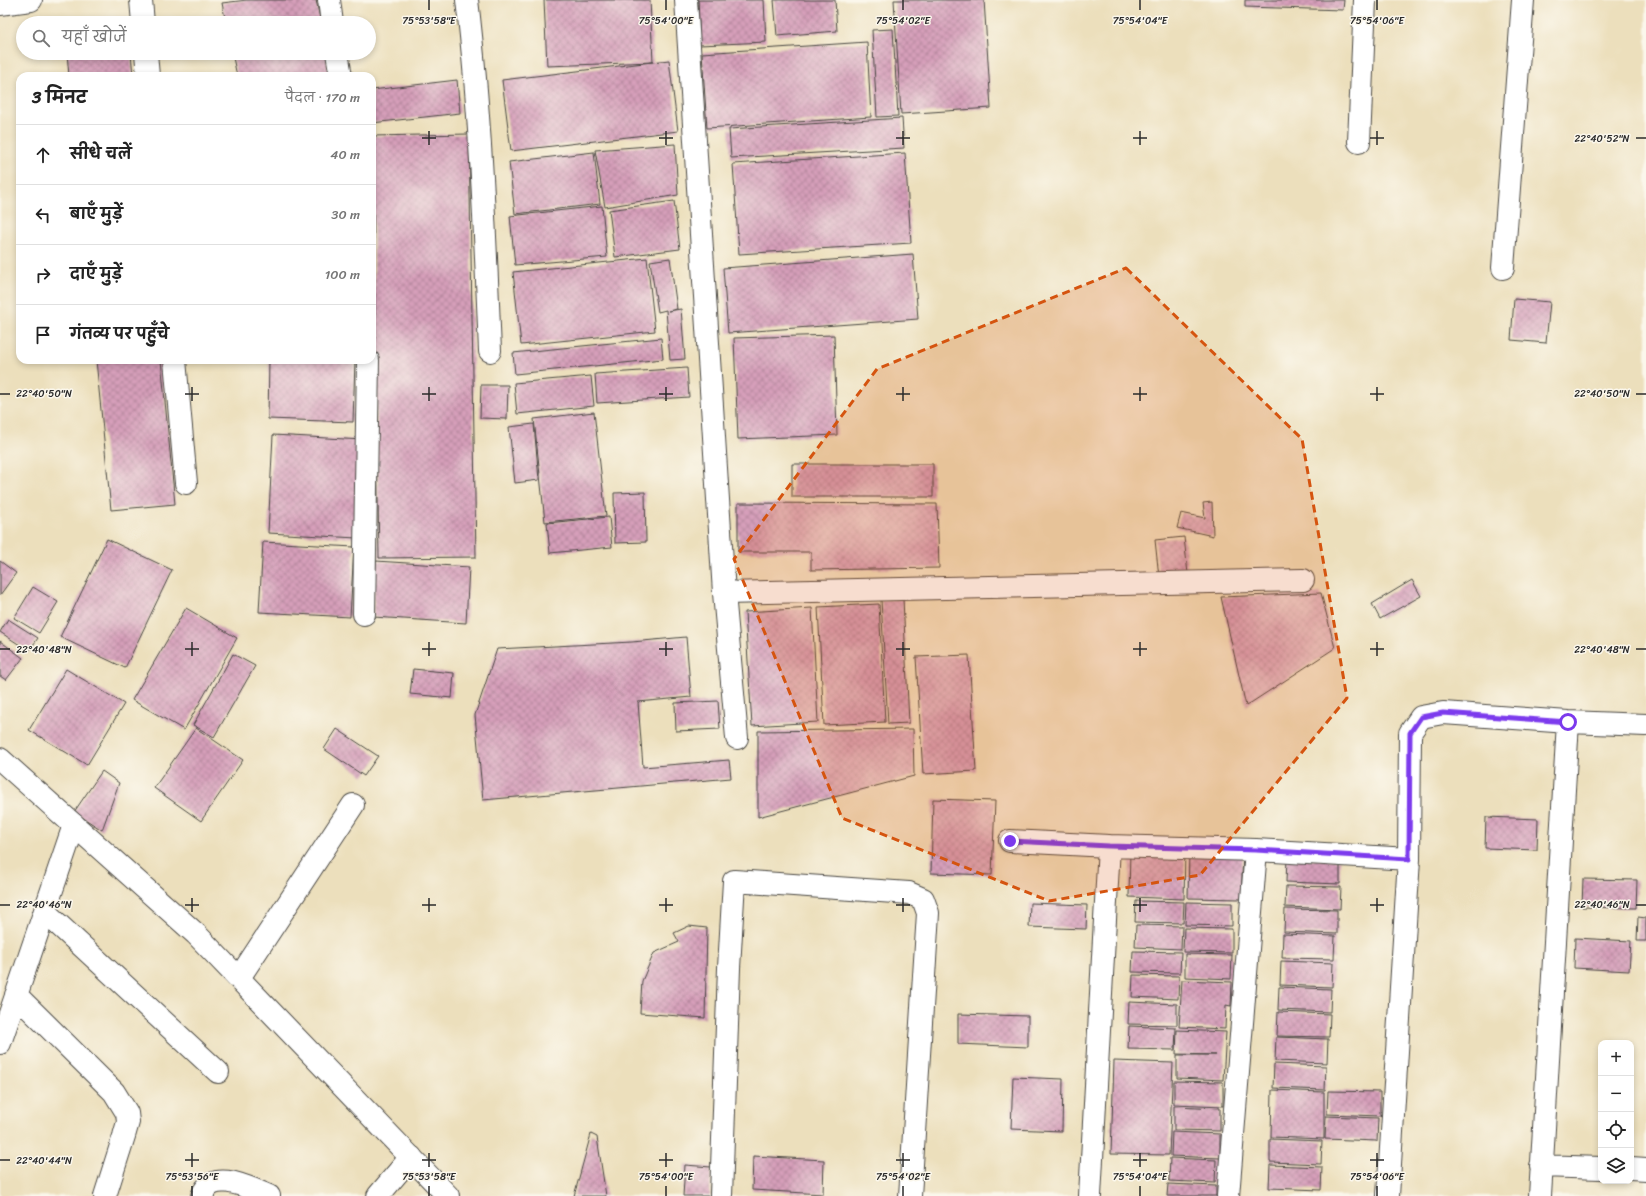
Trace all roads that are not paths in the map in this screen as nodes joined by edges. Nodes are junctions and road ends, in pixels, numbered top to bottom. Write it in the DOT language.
graph roads {
  1 [pos="32,0"];
  2 [pos="141,0"];
  3 [pos="329,0"];
  4 [pos="467,0"];
  5 [pos="686,0"];
  6 [pos="1364,0"];
  7 [pos="1523,0"];
  8 [pos="0,4"];
  9 [pos="142,16"];
  10 [pos="331,16"];
  11 [pos="147,60"];
  12 [pos="338,60"];
  13 [pos="148,72"];
  14 [pos="340,72"];
  15 [pos="1359,142"];
  16 [pos="1503,268"];
  17 [pos="490,351"];
  18 [pos="175,364"];
  19 [pos="368,364"];
  20 [pos="186,483"];
  21 [pos="1303,580"];
  22 [pos="724,593"];
  23 [pos="364,614"];
  24 [pos="1568,722"];
  25 [pos="1646,725"];
  26 [pos="737,738"];
  27 [pos="0,759"];
  28 [pos="353,805"];
  29 [pos="74,825"];
  30 [pos="1010,841"];
  31 [pos="1109,846"];
  32 [pos="1256,850"];
  33 [pos="1409,859"];
  34 [pos="45,912"];
  35 [pos="239,978"];
  36 [pos="16,995"];
  37 [pos="0,1043"];
  38 [pos="218,1072"];
  39 [pos="411,1157"];
  40 [pos="1541,1166"];
  41 [pos="1598,1168"];
  42 [pos="1634,1168"];
  43 [pos="1646,1169"];
  44 [pos="105,1196"];
  45 [pos="202,1196"];
  46 [pos="269,1196"];
  47 [pos="378,1196"];
  48 [pos="448,1196"];
  49 [pos="721,1196"];
  50 [pos="910,1196"];
  51 [pos="1090,1196"];
  52 [pos="1228,1196"];
  53 [pos="1388,1196"];
  54 [pos="1540,1196"];
  1 -- 8 [label="street"];
  2 -- 9 [label="street"];
  3 -- 10 [label="street"];
  4 -- 17 [label="street"];
  5 -- 22 [label="street"];
  6 -- 15 [label="street"];
  7 -- 16 [label="street"];
  11 -- 13 [label="street"];
  12 -- 14 [label="street"];
  18 -- 20 [label="street"];
  19 -- 23 [label="street"];
  21 -- 22 [label="street"];
  22 -- 26 [label="street"];
  24 -- 25 [label="street"];
  24 -- 33 [label="street"];
  24 -- 40 [label="street"];
  27 -- 29 [label="street"];
  28 -- 35 [label="street"];
  29 -- 34 [label="street"];
  29 -- 35 [label="street"];
  30 -- 31 [label="street"];
  31 -- 32 [label="street"];
  31 -- 51 [label="street"];
  32 -- 33 [label="street"];
  32 -- 52 [label="street"];
  33 -- 53 [label="street"];
  34 -- 36 [label="street"];
  34 -- 38 [label="street"];
  35 -- 39 [label="street"];
  36 -- 37 [label="street"];
  36 -- 44 [label="street"];
  39 -- 47 [label="street"];
  39 -- 48 [label="street"];
  40 -- 41 [label="street"];
  40 -- 54 [label="street"];
  42 -- 43 [label="street"];
  45 -- 46 [label="street"];
  49 -- 50 [label="street"];
}
